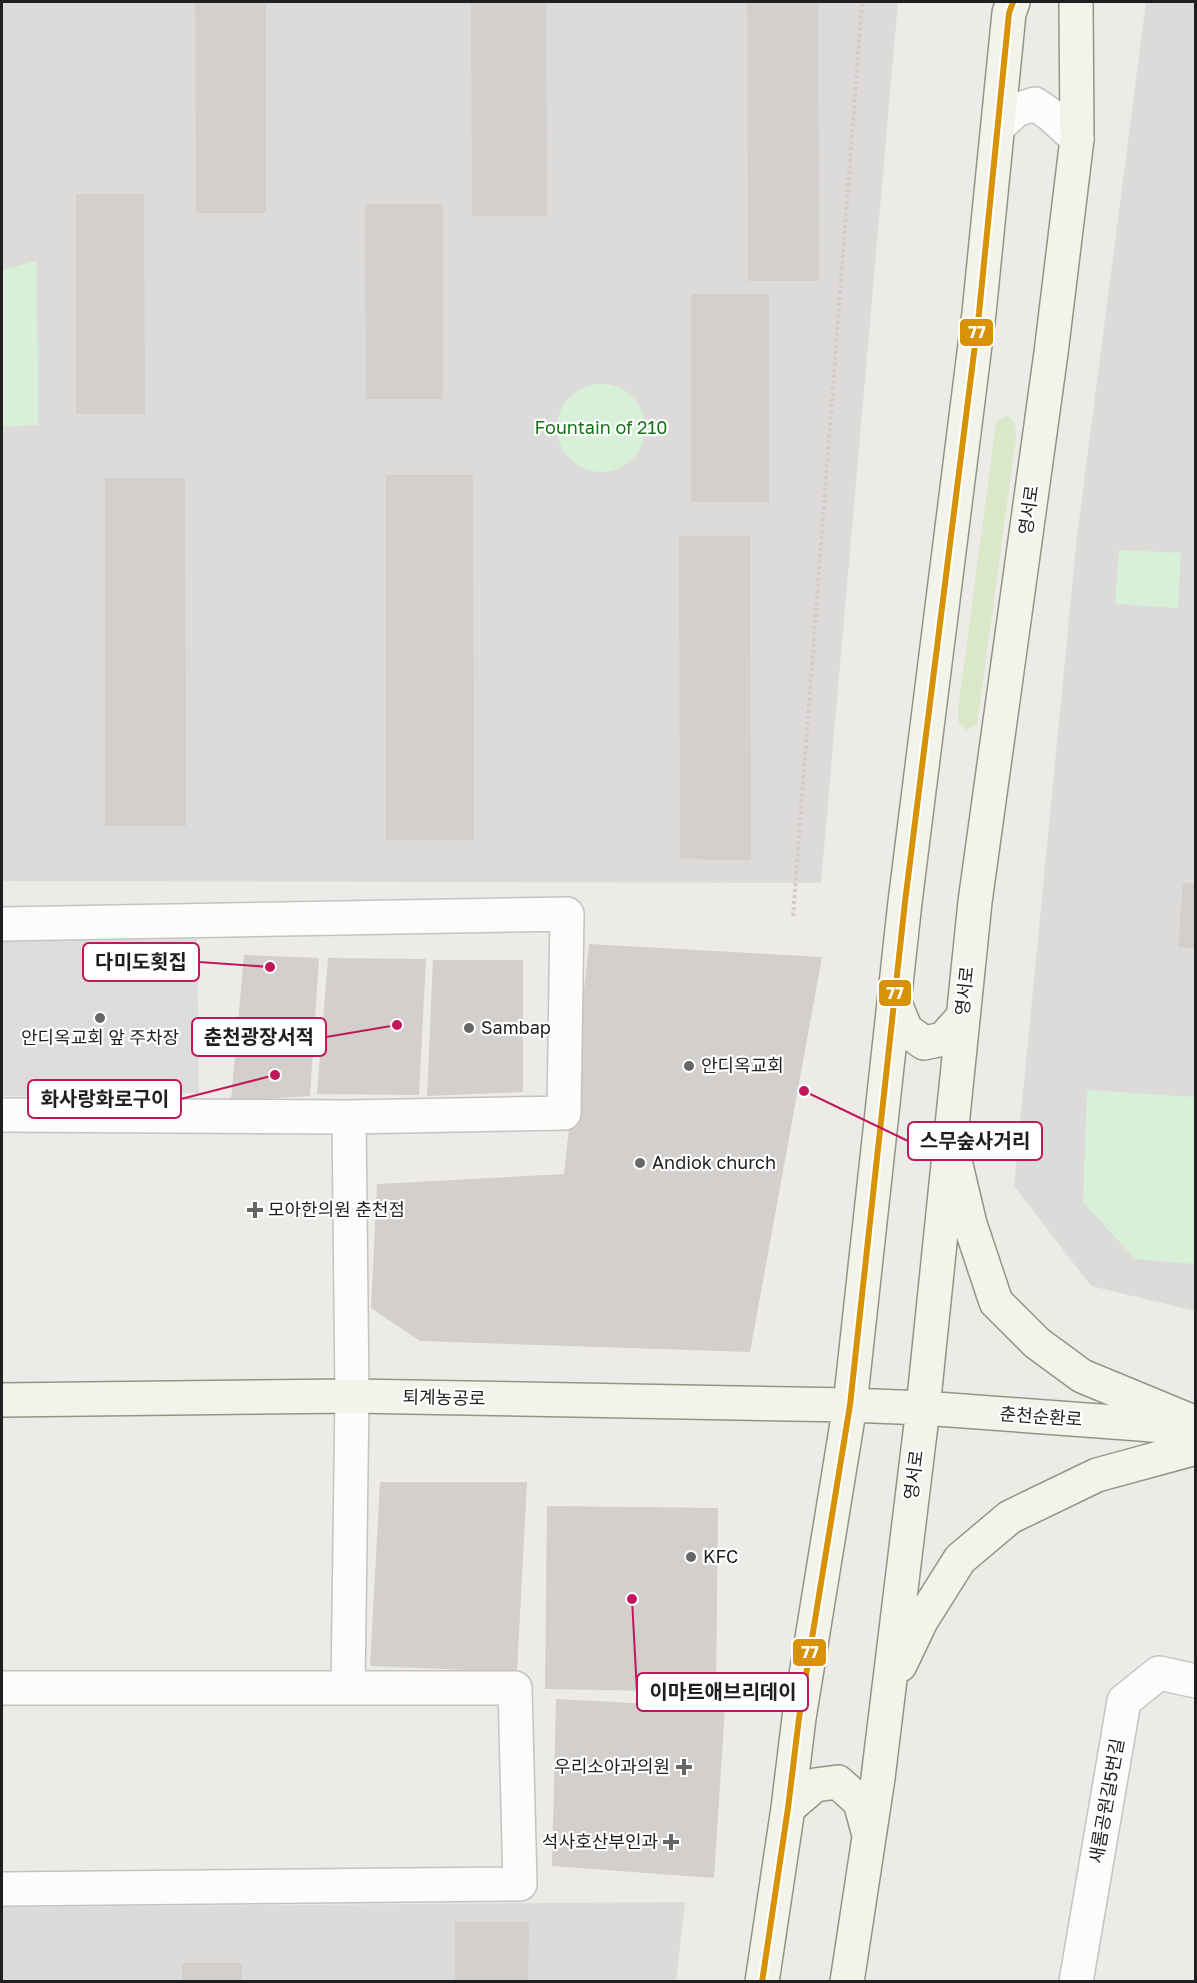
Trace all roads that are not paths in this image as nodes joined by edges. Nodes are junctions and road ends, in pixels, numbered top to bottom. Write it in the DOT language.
graph roads {
  1 [pos="1013,2"];
  2 [pos="1076,2"];
  3 [pos="998,127"];
  4 [pos="1077,139"];
  5 [pos="2,924"];
  6 [pos="895,1003"];
  7 [pos="962,1018"];
  8 [pos="2,1115"];
  9 [pos="349,1117"];
  10 [pos="950,1138"];
  11 [pos="352,1396"];
  12 [pos="2,1400"];
  13 [pos="850,1405"];
  14 [pos="887,1407"];
  15 [pos="923,1408"];
  16 [pos="1196,1424"];
  17 [pos="1196,1431"];
  18 [pos="1196,1448"];
  19 [pos="1196,1681"];
  20 [pos="2,1688"];
  21 [pos="348,1688"];
  22 [pos="888,1688"];
  23 [pos="788,1808"];
  24 [pos="869,1835"];
  25 [pos="2,1889"];
  26 [pos="762,1982"];
  27 [pos="847,1982"];
  28 [pos="1076,1982"];
  1 -- 3 [label="street"];
  2 -- 4 [label="street, 영서로"];
  3 -- 4 [label="street"];
  3 -- 6 [label="street"];
  4 -- 7 [label="street, 영서로"];
  5 -- 9 [label="street"];
  6 -- 7 [label="street"];
  6 -- 13 [label="street"];
  7 -- 10 [label="street, 영서로"];
  8 -- 9 [label="street"];
  9 -- 11 [label="street"];
  10 -- 15 [label="street, 영서로"];
  10 -- 16 [label="street"];
  11 -- 12 [label="street, 퇴계농공로"];
  11 -- 13 [label="street, 퇴계농공로"];
  11 -- 21 [label="street"];
  13 -- 14 [label="street, 퇴계농공로"];
  13 -- 23 [label="street"];
  14 -- 15 [label="street, 춘천순환로"];
  15 -- 17 [label="street, 춘천순환로"];
  15 -- 22 [label="street, 영서로"];
  18 -- 22 [label="street"];
  19 -- 28 [label="street, 새롬공원길5번길"];
  20 -- 21 [label="street"];
  21 -- 25 [label="street"];
  22 -- 24 [label="street, 영서로"];
  23 -- 24 [label="street"];
  23 -- 26 [label="street"];
  24 -- 27 [label="street, 영서로"];
}
